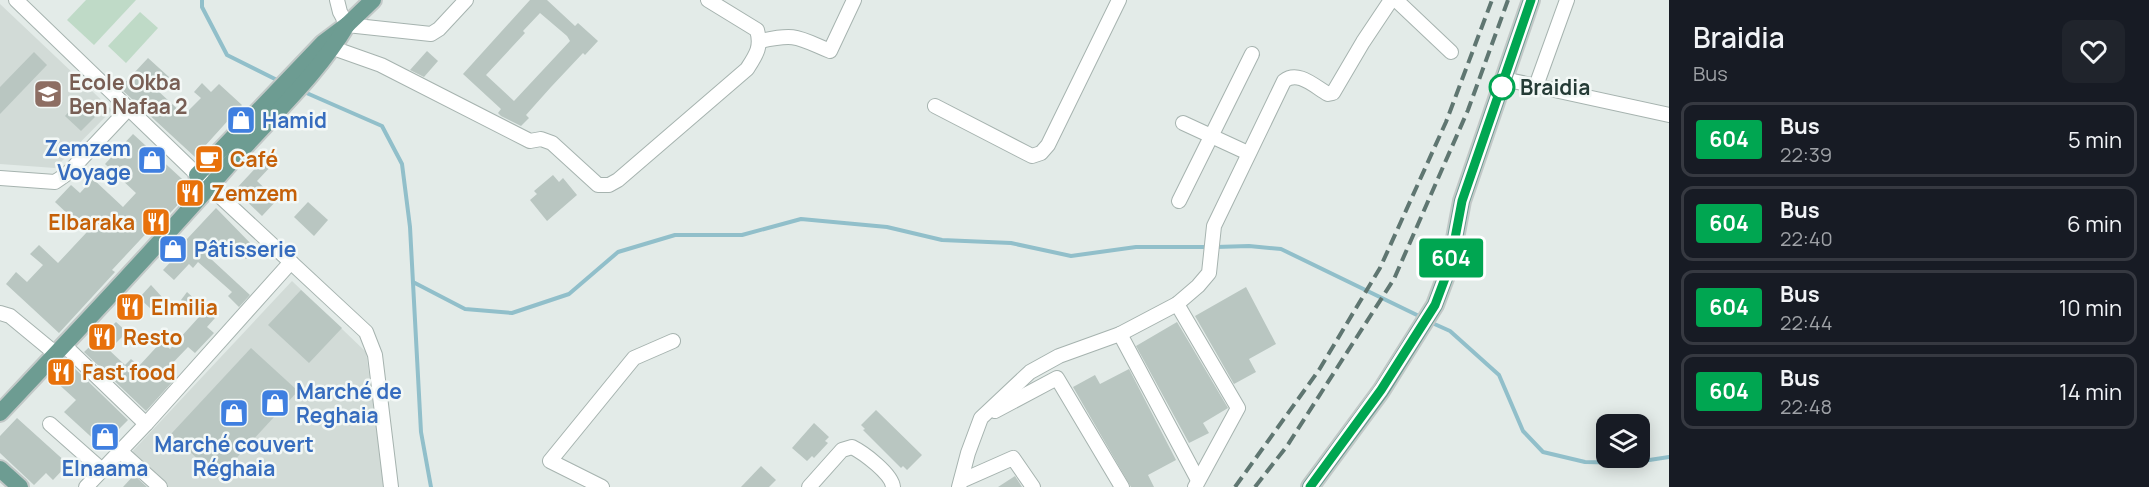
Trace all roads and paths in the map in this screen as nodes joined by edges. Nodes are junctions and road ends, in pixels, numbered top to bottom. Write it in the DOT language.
graph roads {
  1 [pos="16,0"];
  2 [pos="337,0"];
  3 [pos="373,0"];
  4 [pos="466,0"];
  5 [pos="708,0"];
  6 [pos="854,0"];
  7 [pos="1119,0"];
  8 [pos="1391,0"];
  9 [pos="1396,0"];
  10 [pos="1531,0"];
  11 [pos="1567,0"];
  12 [pos="347,25"];
  13 [pos="760,41"];
  14 [pos="333,48"];
  15 [pos="1451,52"];
  16 [pos="1252,54"];
  17 [pos="310,65"];
  18 [pos="1504,80"];
  19 [pos="1536,86"];
  20 [pos="935,106"];
  21 [pos="129,108"];
  22 [pos="1669,115"];
  23 [pos="1183,123"];
  24 [pos="1211,135"];
  25 [pos="1248,153"];
  26 [pos="0,178"];
  27 [pos="203,181"];
  28 [pos="1179,201"];
  29 [pos="291,262"];
  30 [pos="1177,304"];
  31 [pos="0,313"];
  32 [pos="1120,334"];
  33 [pos="673,341"];
  34 [pos="60,350"];
  35 [pos="0,413"];
  36 [pos="981,418"];
  37 [pos="50,424"];
  38 [pos="146,424"];
  39 [pos="120,451"];
  40 [pos="0,469"];
  41 [pos="102,470"];
  42 [pos="960,484"];
  43 [pos="1196,484"];
  44 [pos="20,487"];
  45 [pos="86,487"];
  46 [pos="160,487"];
  47 [pos="391,487"];
  48 [pos="602,487"];
  49 [pos="809,487"];
  50 [pos="893,487"];
  51 [pos="1034,487"];
  52 [pos="1122,487"];
  53 [pos="1310,487"];
  1 -- 21 [label="street"];
  2 -- 12 [label="street"];
  3 -- 12 [label="main road"];
  4 -- 12 [label="street"];
  5 -- 13 [label="street"];
  6 -- 13 [label="street"];
  7 -- 20 [label="street"];
  8 -- 25 [label="street"];
  9 -- 15 [label="street"];
  10 -- 18 [label="main road"];
  11 -- 19 [label="street"];
  12 -- 14 [label="main road"];
  12 -- 17 [label="main road"];
  13 -- 14 [label="street"];
  14 -- 17 [label="main road"];
  16 -- 24 [label="street"];
  17 -- 27 [label="main road"];
  18 -- 19 [label="street"];
  18 -- 53 [label="main road"];
  19 -- 22 [label="street"];
  21 -- 26 [label="street"];
  21 -- 27 [label="street"];
  23 -- 24 [label="street"];
  24 -- 25 [label="street"];
  24 -- 28 [label="street"];
  25 -- 30 [label="street"];
  27 -- 29 [label="street"];
  27 -- 34 [label="main road"];
  29 -- 38 [label="street"];
  29 -- 47 [label="street"];
  30 -- 32 [label="street"];
  30 -- 43 [label="street"];
  31 -- 34 [label="street"];
  32 -- 36 [label="street"];
  32 -- 43 [label="street"];
  33 -- 48 [label="street"];
  34 -- 35 [label="main road"];
  34 -- 38 [label="street"];
  36 -- 42 [label="street"];
  36 -- 52 [label="street"];
  37 -- 41 [label="street"];
  38 -- 39 [label="street"];
  39 -- 41 [label="street"];
  39 -- 46 [label="street"];
  40 -- 44 [label="main road"];
  41 -- 45 [label="street"];
  42 -- 51 [label="street"];
  49 -- 50 [label="street"];
}
